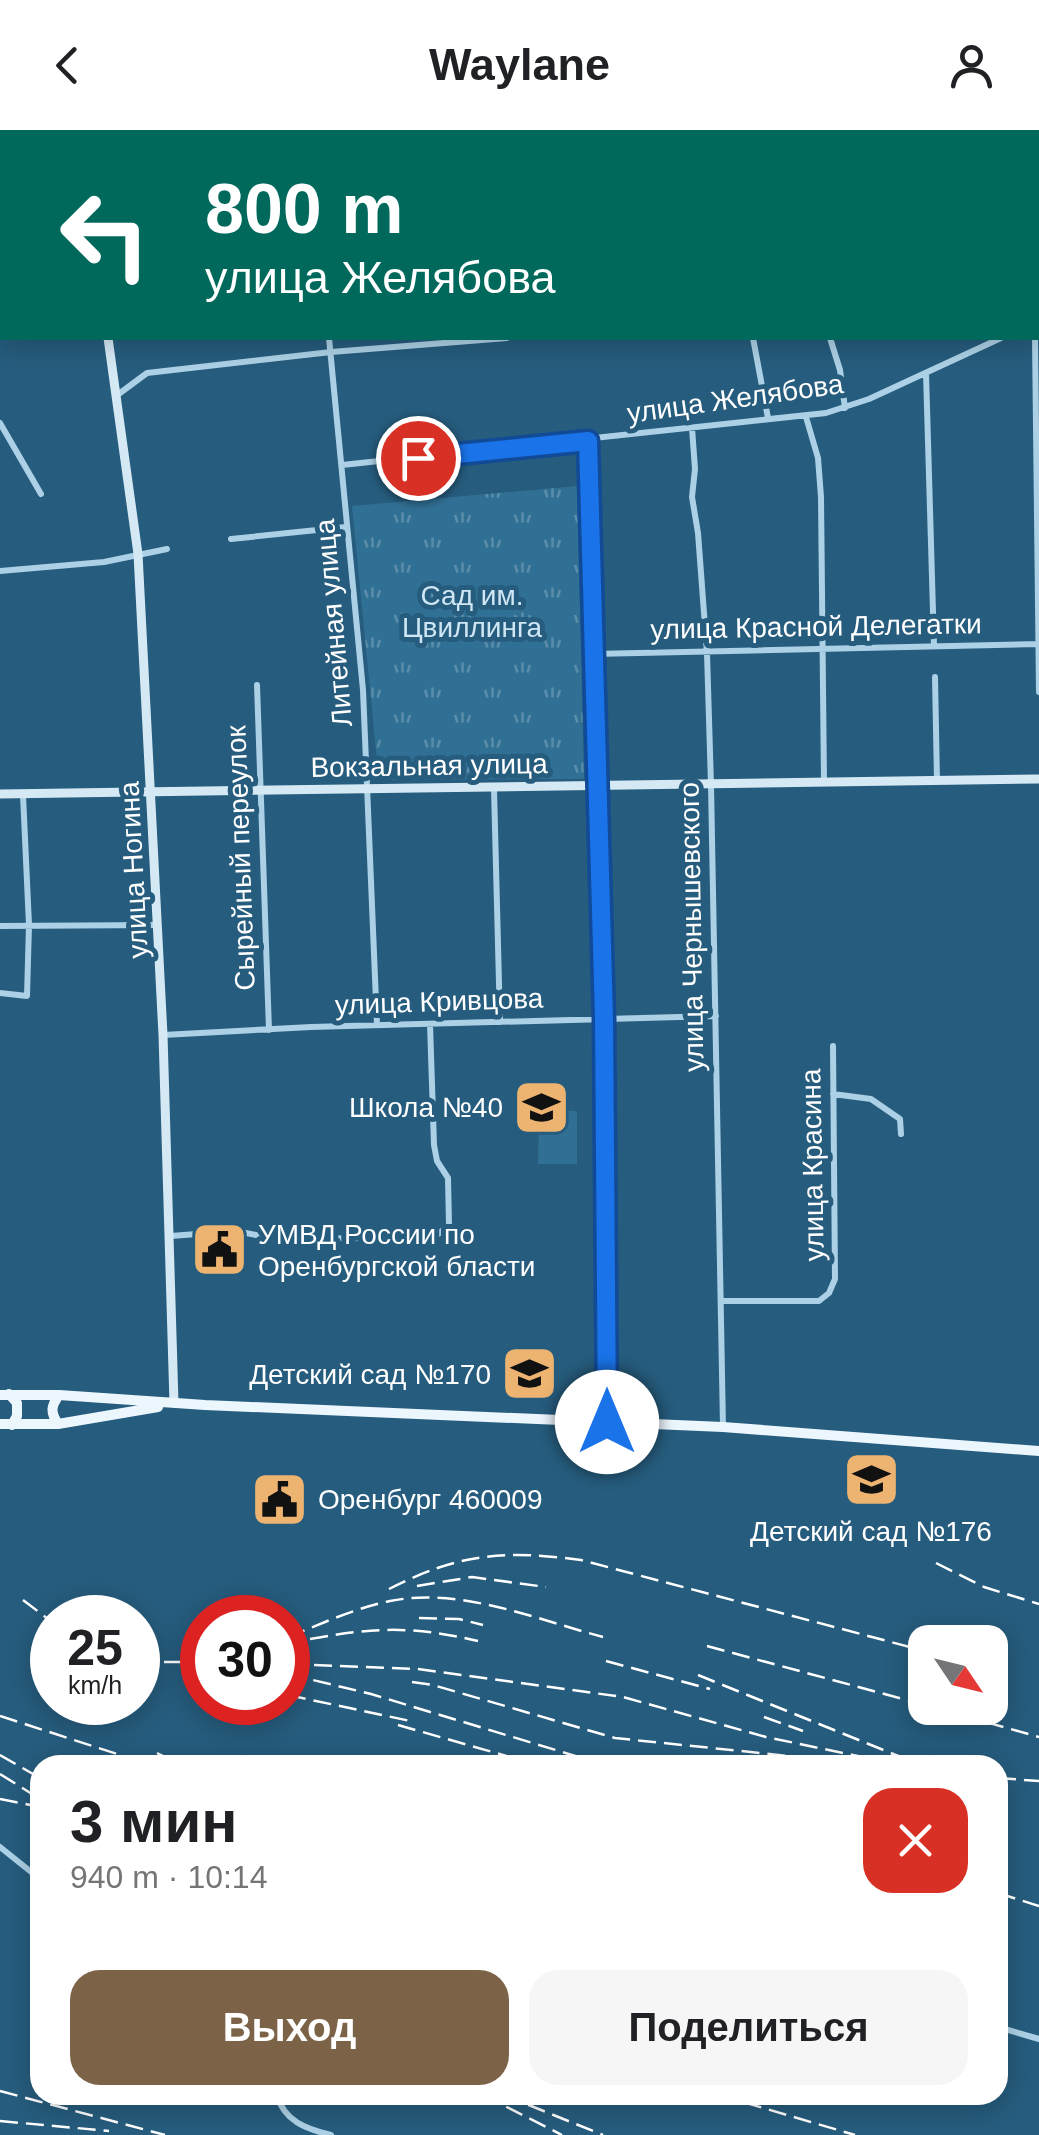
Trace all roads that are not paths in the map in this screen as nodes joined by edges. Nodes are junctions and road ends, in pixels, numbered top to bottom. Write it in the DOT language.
graph roads {
  1 [pos="108,340"];
  2 [pos="330,340"];
  3 [pos="482,340"];
  4 [pos="753,340"];
  5 [pos="831,340"];
  6 [pos="998,340"];
  7 [pos="1034,340"];
  8 [pos="331,352"];
  9 [pos="926,373"];
  10 [pos="115,396"];
  11 [pos="845,408"];
  12 [pos="806,416"];
  13 [pos="768,418"];
  14 [pos="0,423"];
  15 [pos="692,428"];
  16 [pos="588,441"];
  17 [pos="342,465"];
  18 [pos="41,494"];
  19 [pos="346,527"];
  20 [pos="231,540"];
  21 [pos="167,550"];
  22 [pos="138,554"];
  23 [pos="0,571"];
  24 [pos="1038,644"];
  25 [pos="934,646"];
  26 [pos="821,651"];
  27 [pos="707,653"];
  28 [pos="593,654"];
  29 [pos="936,677"];
  30 [pos="257,685"];
  31 [pos="1039,692"];
  32 [pos="1039,779"];
  33 [pos="937,780"];
  34 [pos="824,782"];
  35 [pos="595,785"];
  36 [pos="711,785"];
  37 [pos="369,786"];
  38 [pos="494,788"];
  39 [pos="261,790"];
  40 [pos="152,792"];
  41 [pos="0,794"];
  42 [pos="23,794"];
  43 [pos="29,925"];
  44 [pos="158,925"];
  45 [pos="0,926"];
  46 [pos="0,993"];
  47 [pos="716,1016"];
  48 [pos="604,1018"];
  49 [pos="500,1022"];
  50 [pos="430,1024"];
  51 [pos="377,1025"];
  52 [pos="269,1030"];
  53 [pos="164,1034"];
  54 [pos="833,1046"];
  55 [pos="833,1094"];
  56 [pos="900,1134"];
  57 [pos="171,1236"];
  58 [pos="722,1301"];
  59 [pos="5,1394"];
  60 [pos="59,1394"];
  61 [pos="174,1404"];
  62 [pos="607,1422"];
  63 [pos="6,1424"];
  64 [pos="58,1424"];
  65 [pos="723,1427"];
  66 [pos="1039,1451"];
  67 [pos="0,1848"];
  68 [pos="30,1871"];
  69 [pos="1008,2030"];
  70 [pos="1039,2039"];
  71 [pos="280,2105"];
  72 [pos="331,2135"];
  1 -- 10 [label="street, улица Ногина"];
  2 -- 8 [label="street, Литейная улица"];
  3 -- 8 [label="street"];
  4 -- 13 [label="street"];
  5 -- 11 [label="street"];
  6 -- 9 [label="street, улица Желябова"];
  7 -- 24 [label="street"];
  8 -- 10 [label="street"];
  8 -- 17 [label="street, Литейная улица"];
  9 -- 11 [label="street, улица Желябова"];
  9 -- 25 [label="street"];
  10 -- 22 [label="street, улица Ногина"];
  11 -- 12 [label="street, улица Желябова"];
  12 -- 13 [label="street, улица Желябова"];
  12 -- 26 [label="street"];
  13 -- 15 [label="street, улица Желябова"];
  14 -- 18 [label="street"];
  15 -- 16 [label="street, улица Желябова"];
  15 -- 27 [label="street, улица Чернышевского"];
  16 -- 17 [label="street, улица Желябова"];
  16 -- 28 [label="street"];
  17 -- 19 [label="street, Литейная улица"];
  19 -- 20 [label="street"];
  19 -- 37 [label="street, Литейная улица"];
  21 -- 22 [label="street"];
  22 -- 23 [label="street"];
  22 -- 40 [label="street, улица Ногина"];
  24 -- 25 [label="street, улица Красной Делегатки"];
  24 -- 31 [label="street"];
  25 -- 26 [label="street, улица Красной Делегатки"];
  26 -- 27 [label="street, улица Красной Делегатки"];
  26 -- 34 [label="street"];
  27 -- 28 [label="street, улица Красной Делегатки"];
  27 -- 36 [label="street, улица Чернышевского"];
  28 -- 35 [label="street"];
  29 -- 33 [label="street"];
  30 -- 39 [label="street, Сырейный переулок"];
  32 -- 33 [label="street, Вокзальная улица"];
  33 -- 34 [label="street, Вокзальная улица"];
  34 -- 36 [label="street, Вокзальная улица"];
  35 -- 36 [label="street, Вокзальная улица"];
  35 -- 38 [label="street, Вокзальная улица"];
  35 -- 48 [label="street"];
  36 -- 47 [label="street, улица Чернышевского"];
  37 -- 38 [label="street, Вокзальная улица"];
  37 -- 39 [label="street, Вокзальная улица"];
  37 -- 51 [label="street, Литейная улица"];
  38 -- 49 [label="street"];
  39 -- 40 [label="street, Вокзальная улица"];
  39 -- 52 [label="street, Сырейный переулок"];
  40 -- 42 [label="street, Вокзальная улица"];
  40 -- 44 [label="street, улица Ногина"];
  41 -- 42 [label="street, Вокзальная улица"];
  42 -- 43 [label="street"];
  43 -- 44 [label="street"];
  43 -- 45 [label="street"];
  43 -- 46 [label="street"];
  44 -- 53 [label="street, улица Ногина"];
  47 -- 48 [label="street, улица Кривцова"];
  47 -- 58 [label="street, улица Чернышевского"];
  48 -- 49 [label="street, улица Кривцова"];
  48 -- 62 [label="street"];
  49 -- 50 [label="street, улица Кривцова"];
  50 -- 51 [label="street, улица Кривцова"];
  50 -- 57 [label="street"];
  51 -- 52 [label="street, улица Кривцова"];
  52 -- 53 [label="street, улица Кривцова"];
  53 -- 57 [label="street, улица Ногина"];
  54 -- 55 [label="street, улица Красина"];
  55 -- 56 [label="street"];
  55 -- 58 [label="street, улица Красина"];
  57 -- 61 [label="street, улица Ногина"];
  58 -- 65 [label="street, улица Чернышевского"];
  59 -- 60 [label="main road"];
  59 -- 63 [label="main road"];
  60 -- 61 [label="main road"];
  60 -- 64 [label="main road"];
  61 -- 62 [label="main road"];
  61 -- 64 [label="main road"];
  62 -- 65 [label="main road"];
  63 -- 64 [label="main road"];
  65 -- 66 [label="main road"];
  67 -- 68 [label="street"];
  69 -- 70 [label="street"];
  71 -- 72 [label="street"];
}
